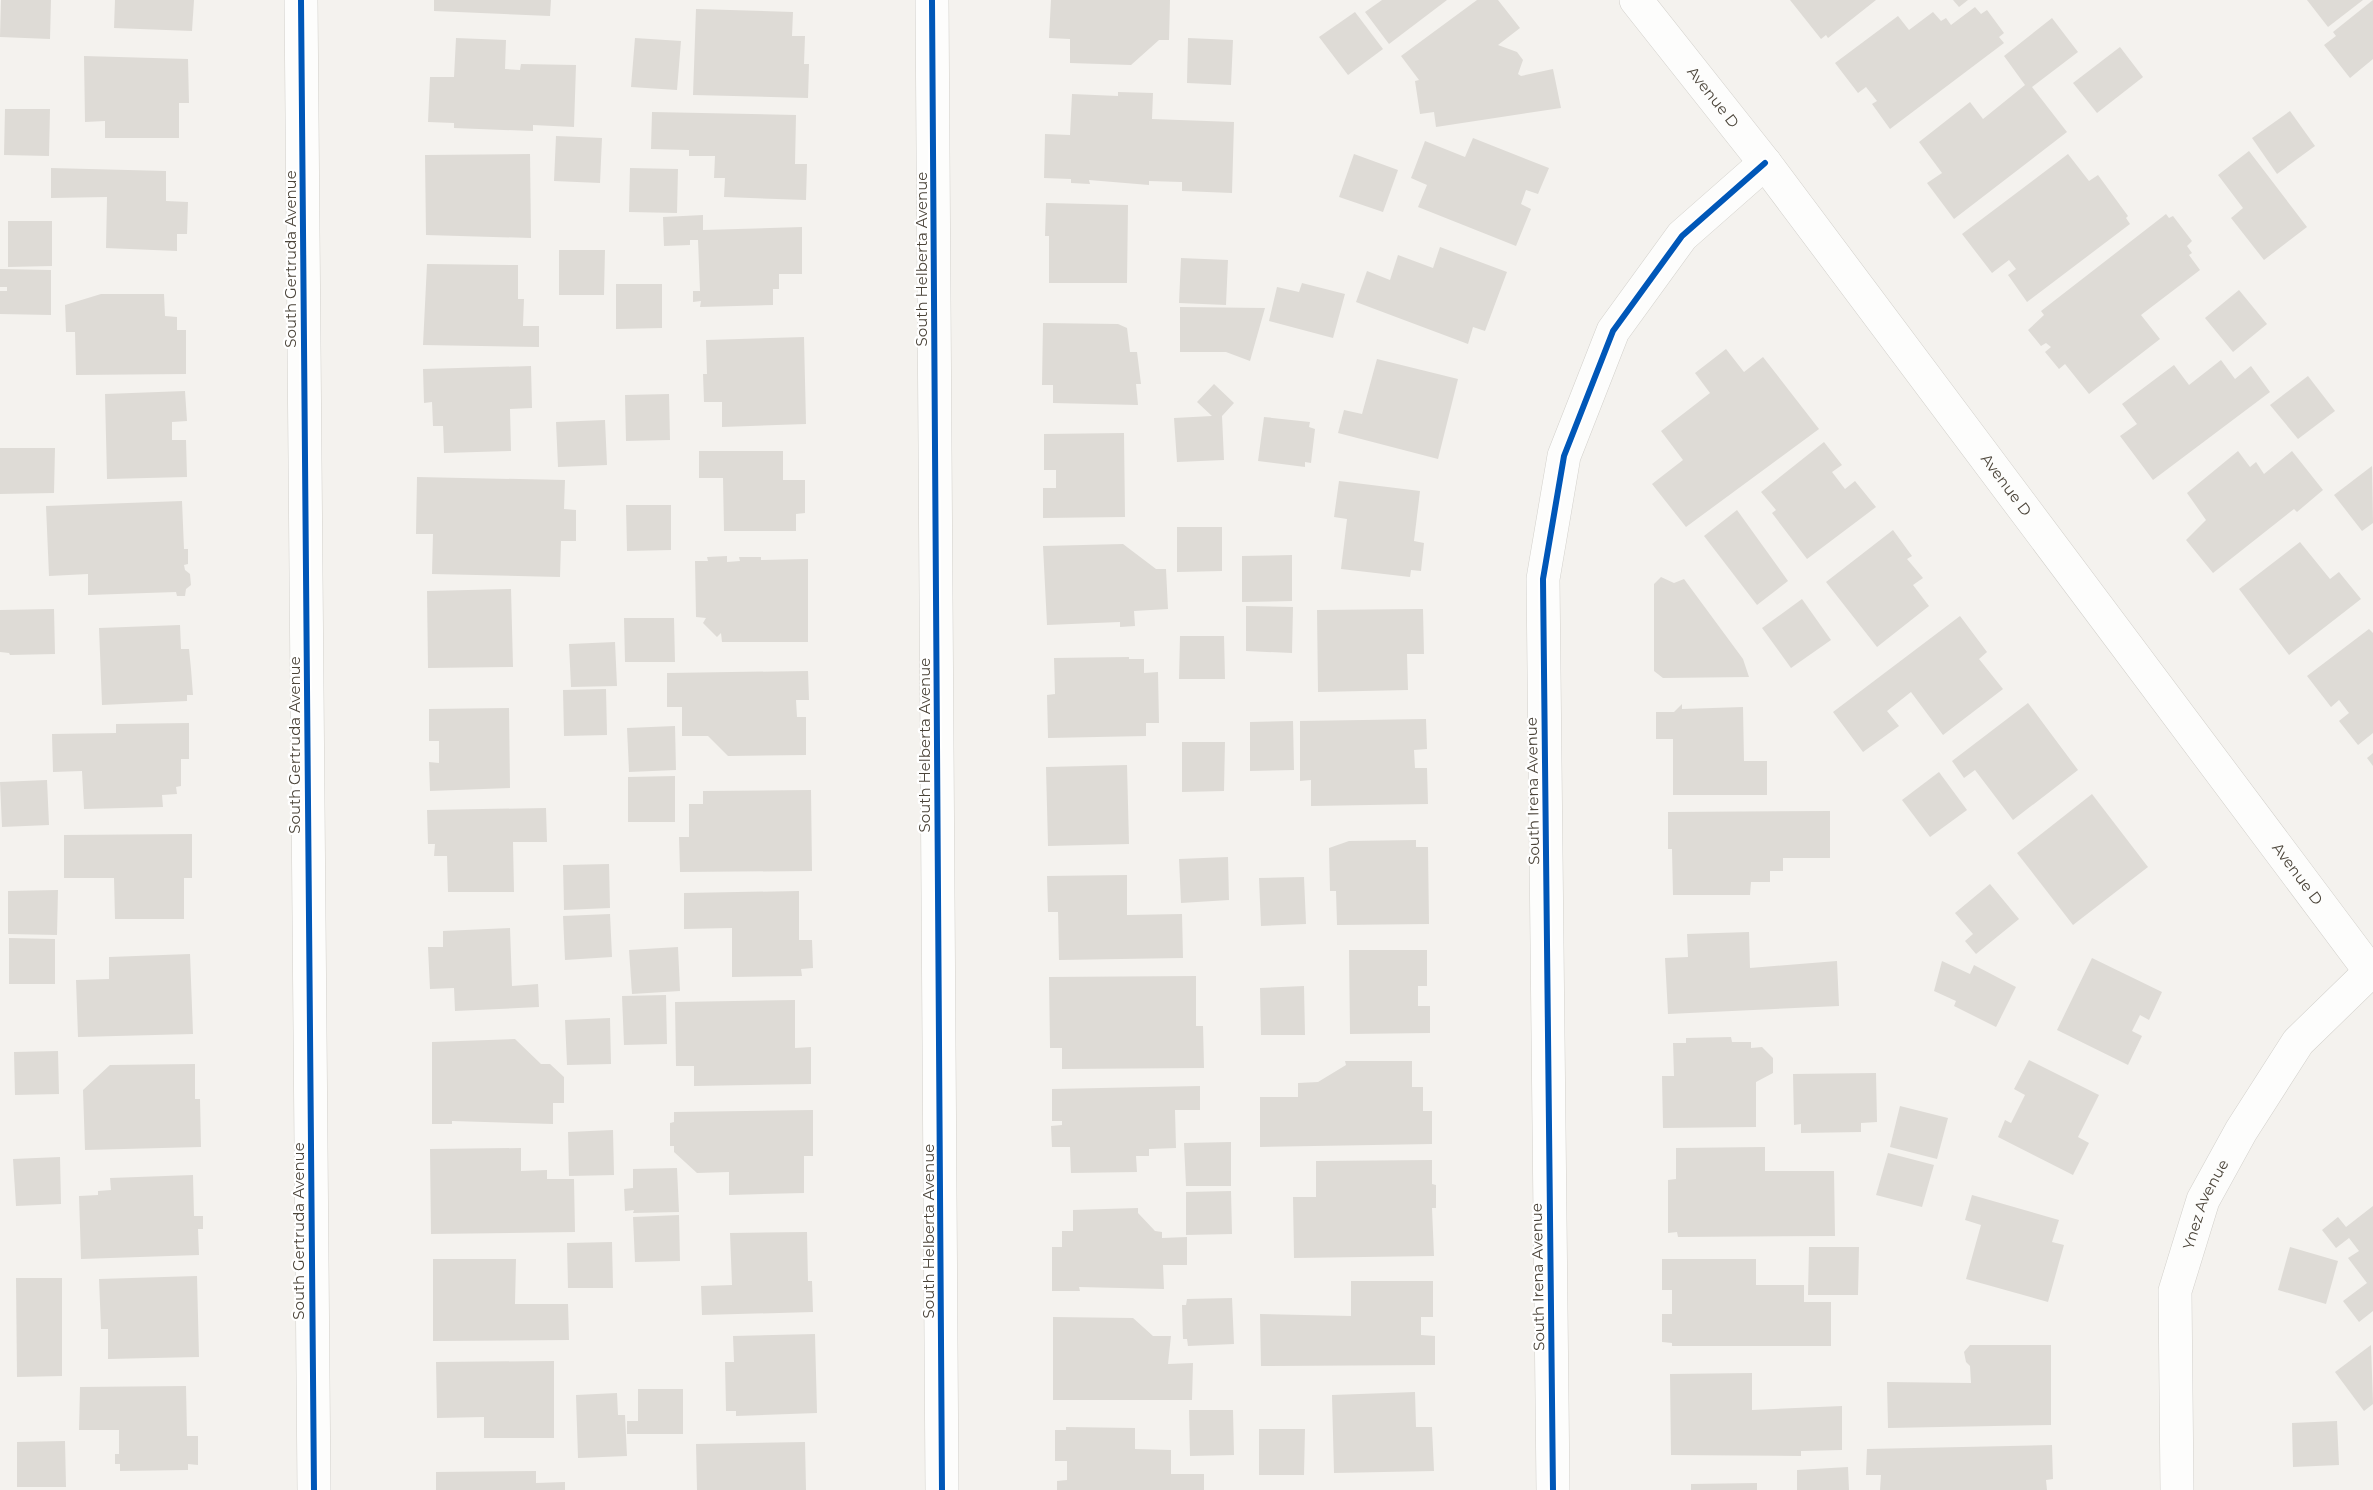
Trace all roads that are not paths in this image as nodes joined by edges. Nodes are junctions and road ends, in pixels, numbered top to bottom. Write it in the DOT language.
graph roads {
  1 [pos="301,0"];
  2 [pos="932,0"];
  3 [pos="1636,0"];
  4 [pos="1765,163"];
  5 [pos="2372,972"];
  6 [pos="314,1490"];
  7 [pos="942,1490"];
  8 [pos="1553,1490"];
  9 [pos="2176,1490"];
  1 -- 6 [label="street, South Gertruda Avenue"];
  2 -- 7 [label="street, South Helberta Avenue"];
  3 -- 4 [label="street, Avenue D"];
  4 -- 5 [label="street, Avenue D"];
  4 -- 8 [label="street, South Irena Avenue"];
  5 -- 9 [label="street, Ynez Avenue"];
}
